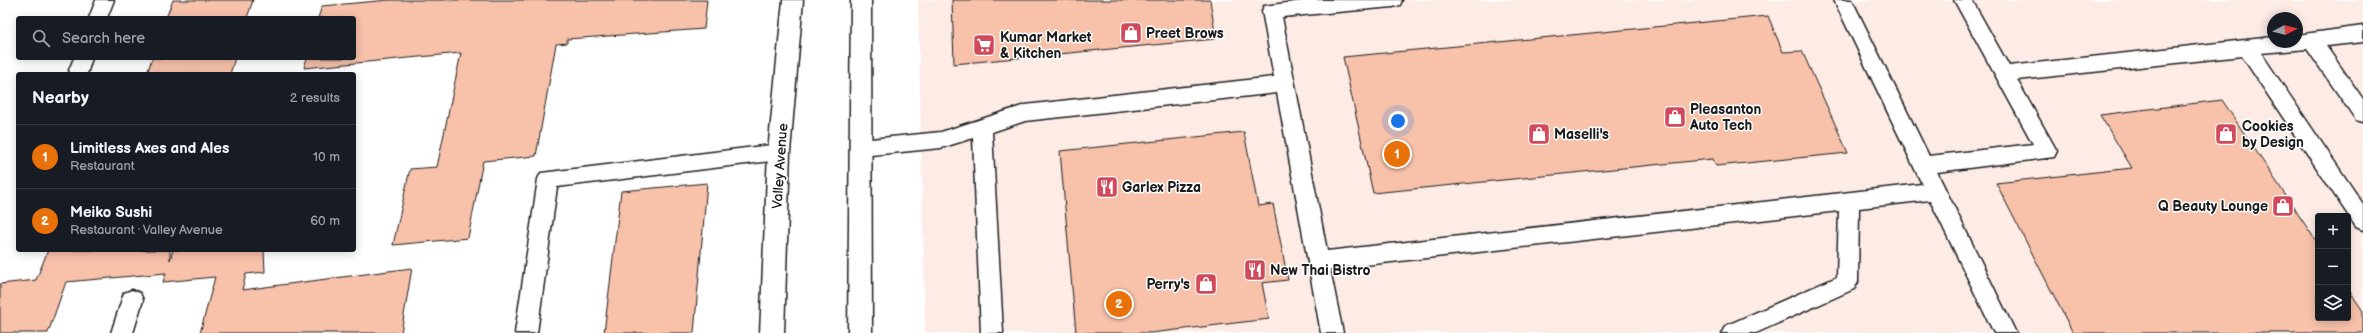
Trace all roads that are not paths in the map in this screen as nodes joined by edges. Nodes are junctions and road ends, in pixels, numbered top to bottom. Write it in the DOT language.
graph roads {
  1 [pos="105,0"];
  2 [pos="793,0"];
  3 [pos="861,0"];
  4 [pos="1393,0"];
  5 [pos="1843,0"];
  6 [pos="1963,0"];
  7 [pos="99,16"];
  8 [pos="2363,34"];
  9 [pos="2303,41"];
  10 [pos="2303,43"];
  11 [pos="2267,45"];
  12 [pos="2247,48"];
  13 [pos="2004,74"];
  14 [pos="1284,84"];
  15 [pos="2363,114"];
  16 [pos="982,127"];
  17 [pos="861,148"];
  18 [pos="779,152"];
  19 [pos="1923,165"];
  20 [pos="1935,191"];
  21 [pos="1849,200"];
  22 [pos="2363,220"];
  23 [pos="1318,261"];
  24 [pos="132,300"];
  25 [pos="122,333"];
  26 [pos="526,333"];
  27 [pos="772,333"];
  28 [pos="860,333"];
  29 [pos="992,333"];
  30 [pos="1332,333"];
  31 [pos="1733,333"];
  32 [pos="2005,333"];
  1 -- 7 [label="lane"];
  2 -- 18 [label="main road, Valley Avenue"];
  3 -- 17 [label="main road"];
  4 -- 14 [label="lane"];
  5 -- 19 [label="lane"];
  6 -- 13 [label="lane"];
  8 -- 9 [label="lane"];
  10 -- 15 [label="lane"];
  11 -- 12 [label="lane"];
  12 -- 13 [label="lane"];
  12 -- 22 [label="lane"];
  13 -- 19 [label="lane"];
  14 -- 16 [label="lane"];
  14 -- 23 [label="lane"];
  16 -- 17 [label="lane"];
  16 -- 29 [label="lane"];
  17 -- 28 [label="main road"];
  18 -- 26 [label="lane"];
  18 -- 27 [label="main road, Valley Avenue"];
  19 -- 20 [label="lane"];
  20 -- 21 [label="lane"];
  20 -- 32 [label="lane"];
  21 -- 23 [label="lane"];
  21 -- 31 [label="lane"];
  23 -- 30 [label="lane"];
  24 -- 25 [label="lane"];
}
